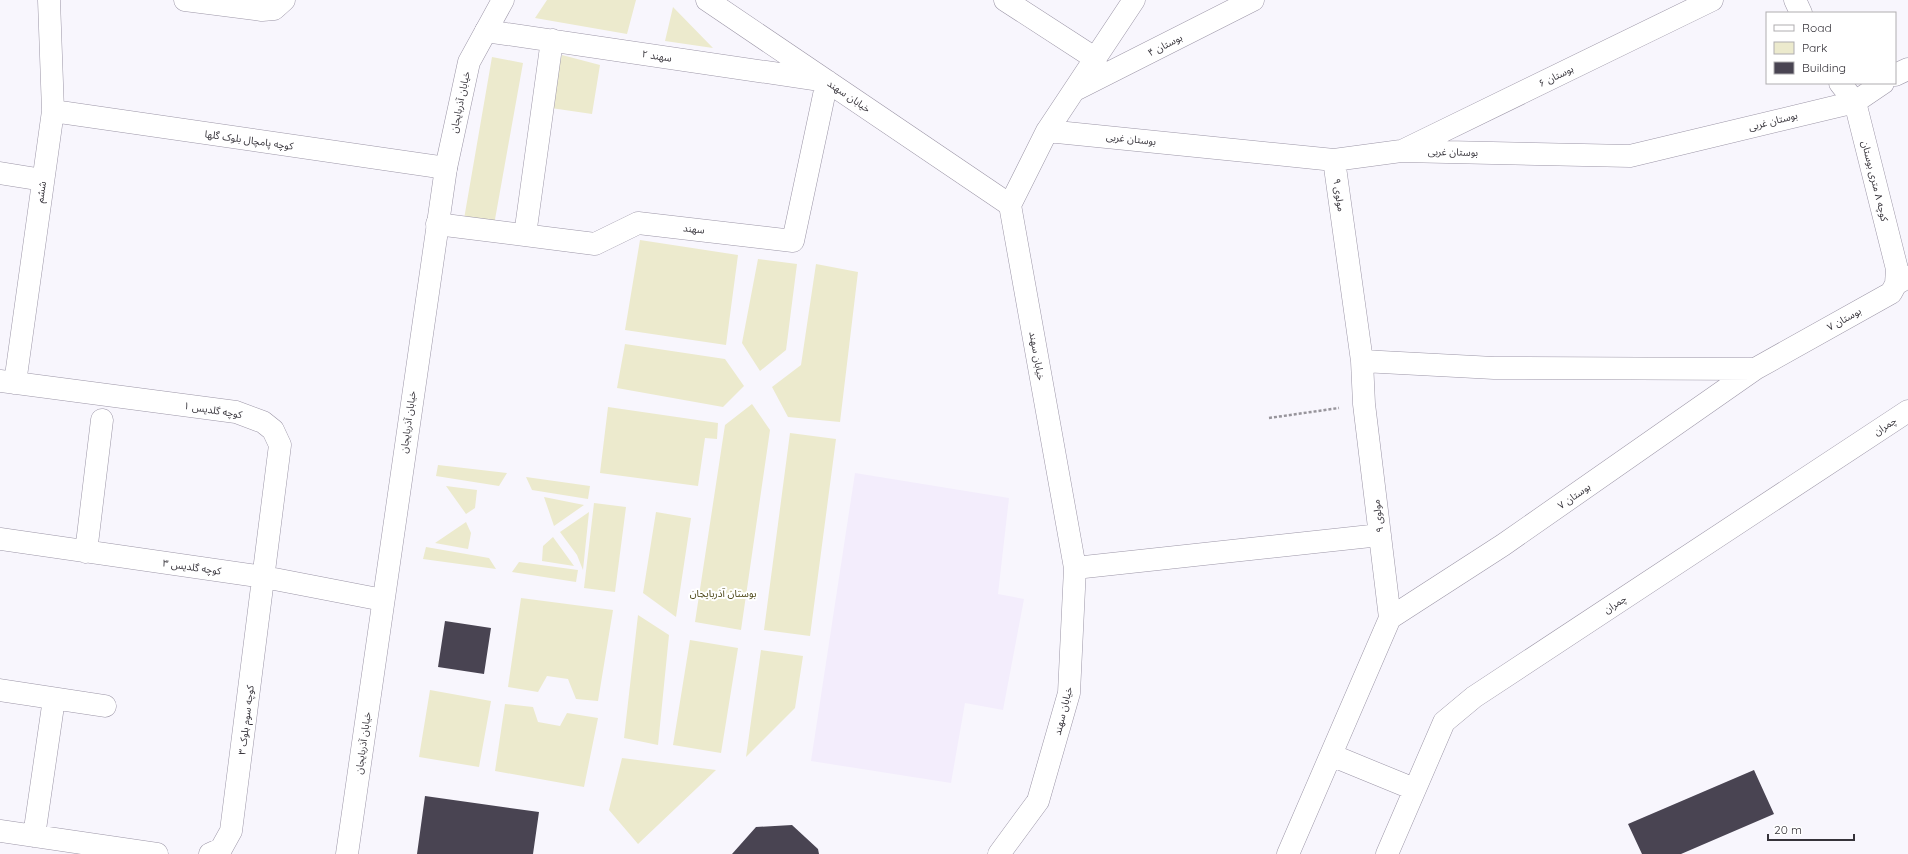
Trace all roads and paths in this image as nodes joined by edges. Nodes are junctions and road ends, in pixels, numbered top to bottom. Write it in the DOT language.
graph roads {
  1 [pos="49,0"];
  2 [pos="185,0"];
  3 [pos="284,0"];
  4 [pos="503,0"];
  5 [pos="1005,0"];
  6 [pos="1134,0"];
  7 [pos="1253,0"];
  8 [pos="1712,0"];
  9 [pos="1794,0"];
  10 [pos="722,3"];
  11 [pos="1800,12"];
  12 [pos="486,31"];
  13 [pos="552,40"];
  14 [pos="1096,59"];
  15 [pos="1908,69"];
  16 [pos="1896,75"];
  17 [pos="827,81"];
  18 [pos="1841,84"];
  19 [pos="1881,84"];
  20 [pos="1076,90"];
  21 [pos="1855,102"];
  22 [pos="53,112"];
  23 [pos="1047,131"];
  24 [pos="1401,152"];
  25 [pos="1334,160"];
  26 [pos="446,168"];
  27 [pos="0,174"];
  28 [pos="43,180"];
  29 [pos="1010,205"];
  30 [pos="437,224"];
  31 [pos="525,235"];
  32 [pos="1902,280"];
  33 [pos="1362,361"];
  34 [pos="1755,369"];
  35 [pos="8,382"];
  36 [pos="1364,404"];
  37 [pos="1908,411"];
  38 [pos="1269,418"];
  39 [pos="102,420"];
  40 [pos="1380,535"];
  41 [pos="0,539"];
  42 [pos="86,552"];
  43 [pos="1075,568"];
  44 [pos="264,577"];
  45 [pos="383,600"];
  46 [pos="1390,618"];
  47 [pos="0,690"];
  48 [pos="54,699"];
  49 [pos="105,706"];
  50 [pos="1331,755"];
  51 [pos="1414,789"];
  52 [pos="0,831"];
  53 [pos="34,836"];
  54 [pos="56,846"];
  55 [pos="157,854"];
  56 [pos="210,854"];
  57 [pos="347,854"];
  58 [pos="999,854"];
  59 [pos="1288,854"];
  60 [pos="1387,854"];
  1 -- 22 [label="street, ششم"];
  2 -- 3 [label="street"];
  4 -- 12 [label="street, خیابان آذربایجان"];
  5 -- 14 [label="street"];
  6 -- 14 [label="street"];
  7 -- 20 [label="street, بوستان ۴"];
  8 -- 24 [label="street, بوستان ۶"];
  9 -- 11 [label="street"];
  10 -- 17 [label="street, خیابان سهند"];
  12 -- 13 [label="street, سهند ۲"];
  12 -- 26 [label="street, خیابان آذربایجان"];
  13 -- 17 [label="street, سهند ۲"];
  13 -- 31 [label="street"];
  14 -- 20 [label="street"];
  15 -- 16 [label="street"];
  17 -- 29 [label="street, خیابان سهند"];
  17 -- 31 [label="street, سهند"];
  18 -- 21 [label="street, کوچه ۸ متری بوستان"];
  19 -- 21 [label="street"];
  20 -- 23 [label="street"];
  21 -- 24 [label="street, بوستان غربی"];
  21 -- 32 [label="street, کوچه ۸ متری بوستان"];
  22 -- 26 [label="street, کوچه پامچال بلوک گلها"];
  22 -- 28 [label="street, ششم"];
  23 -- 25 [label="street, بوستان غربی"];
  23 -- 29 [label="street"];
  24 -- 25 [label="street, بوستان غربی"];
  25 -- 33 [label="street, مولوی ۹"];
  26 -- 30 [label="street, خیابان آذربایجان"];
  27 -- 28 [label="street"];
  28 -- 35 [label="street, ششم"];
  29 -- 43 [label="street, خیابان سهند"];
  30 -- 31 [label="street, سهند"];
  30 -- 45 [label="street, خیابان آذربایجان"];
  32 -- 34 [label="street, بوستان ۷"];
  33 -- 34 [label="street, بوستان ۷"];
  33 -- 36 [label="street, مولوی ۹"];
  34 -- 46 [label="street, بوستان ۷"];
  35 -- 44 [label="street, کوچه گلدیس ۱"];
  36 -- 38 [label="path"];
  36 -- 40 [label="street, مولوی ۹"];
  37 -- 51 [label="street, چمران"];
  39 -- 42 [label="street"];
  40 -- 43 [label="street"];
  40 -- 46 [label="street, مولوی ۹"];
  41 -- 42 [label="street, کوچه گلدیس ۳"];
  42 -- 44 [label="street, کوچه گلدیس ۳"];
  43 -- 58 [label="street, خیابان سهند"];
  44 -- 45 [label="street, کوچه گلدیس ۳"];
  44 -- 56 [label="street, کوچه سوم بلوک ۳"];
  45 -- 57 [label="street, خیابان آذربایجان"];
  46 -- 50 [label="street"];
  47 -- 48 [label="street"];
  48 -- 49 [label="street"];
  48 -- 53 [label="street"];
  50 -- 51 [label="street"];
  50 -- 59 [label="street"];
  51 -- 60 [label="street, چمران"];
  52 -- 53 [label="street"];
  53 -- 54 [label="street"];
  54 -- 55 [label="street"];
}
